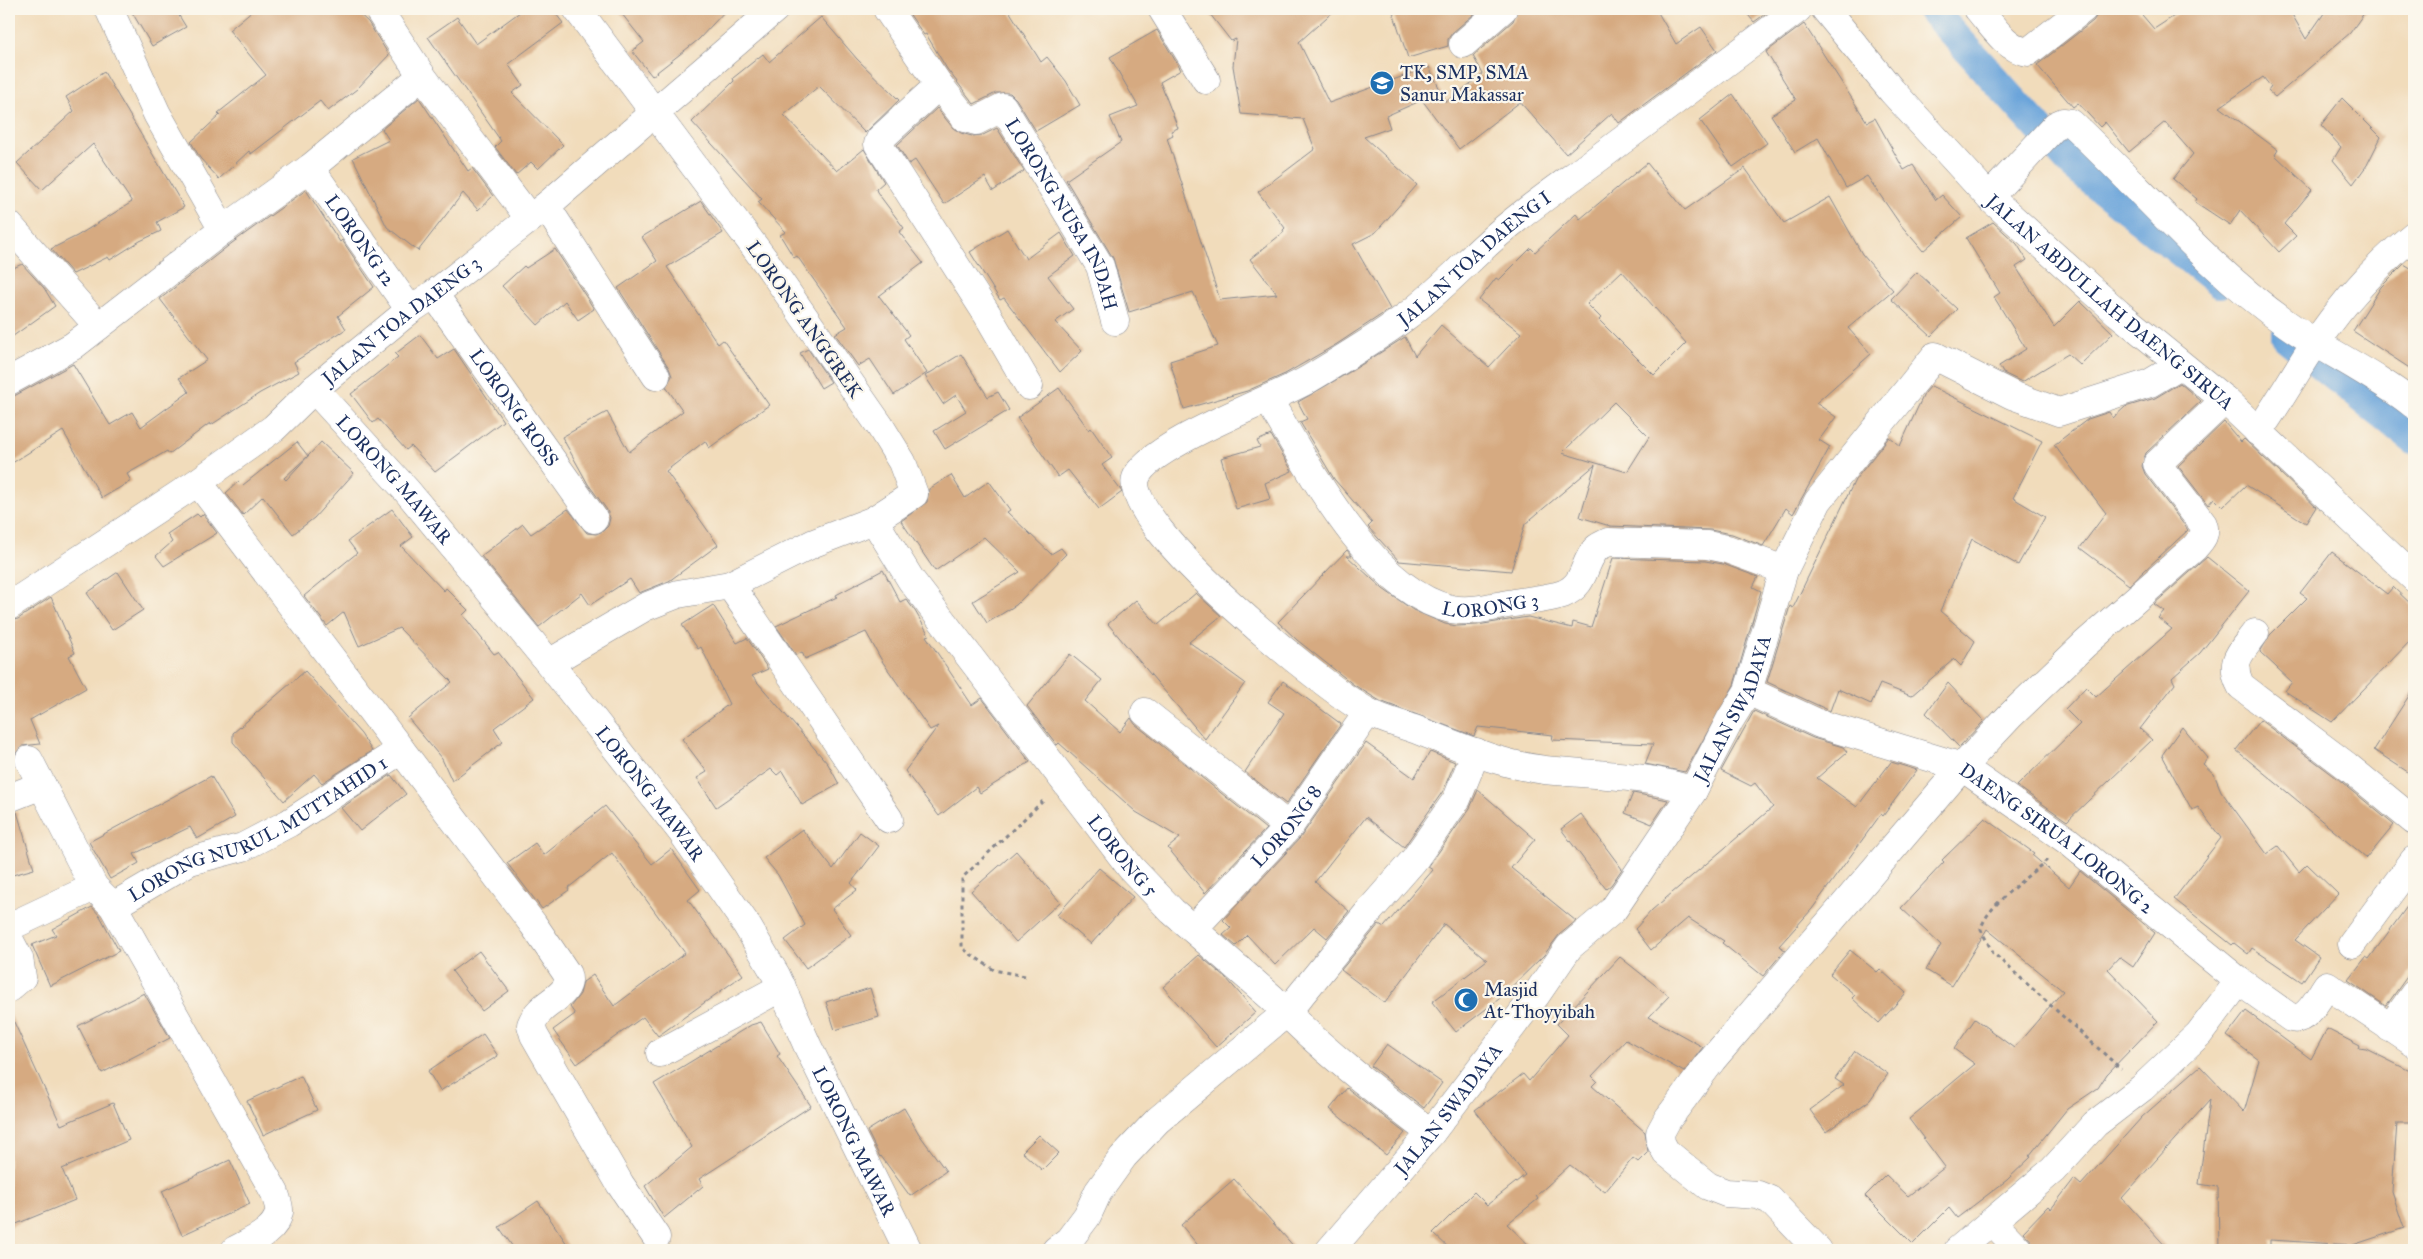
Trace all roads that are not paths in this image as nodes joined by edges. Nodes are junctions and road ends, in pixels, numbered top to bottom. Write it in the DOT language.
graph roads {
  1 [pos="109,9"];
  2 [pos="378,9"];
  3 [pos="577,9"];
  4 [pos="887,9"];
  5 [pos="1162,9"];
  6 [pos="1503,9"];
  7 [pos="1798,9"];
  8 [pos="1825,9"];
  9 [pos="1978,9"];
  10 [pos="2082,9"];
  11 [pos="765,12"];
  12 [pos="1463,44"];
  13 [pos="422,76"];
  14 [pos="1206,80"];
  15 [pos="939,85"];
  16 [pos="655,113"];
  17 [pos="310,168"];
  18 [pos="1994,191"];
  19 [pos="538,212"];
  20 [pos="9,225"];
  21 [pos="223,230"];
  22 [pos="2414,235"];
  23 [pos="434,294"];
  24 [pos="410,310"];
  25 [pos="1115,321"];
  26 [pos="98,326"];
  27 [pos="2312,348"];
  28 [pos="2180,365"];
  29 [pos="656,376"];
  30 [pos="9,381"];
  31 [pos="1030,386"];
  32 [pos="314,389"];
  33 [pos="1268,399"];
  34 [pos="2226,400"];
  35 [pos="2414,405"];
  36 [pos="2265,422"];
  37 [pos="198,482"];
  38 [pos="594,519"];
  39 [pos="874,520"];
  40 [pos="1784,570"];
  41 [pos="2414,578"];
  42 [pos="730,585"];
  43 [pos="9,606"];
  44 [pos="2255,633"];
  45 [pos="549,663"];
  46 [pos="1748,691"];
  47 [pos="1145,712"];
  48 [pos="1368,712"];
  49 [pos="401,750"];
  50 [pos="1476,752"];
  51 [pos="29,760"];
  52 [pos="1962,767"];
  53 [pos="42,785"];
  54 [pos="1693,791"];
  55 [pos="9,798"];
  56 [pos="889,819"];
  57 [pos="2414,821"];
  58 [pos="1289,827"];
  59 [pos="2414,860"];
  60 [pos="94,887"];
  61 [pos="113,906"];
  62 [pos="9,927"];
  63 [pos="1193,929"];
  64 [pos="9,939"];
  65 [pos="2352,944"];
  66 [pos="2239,981"];
  67 [pos="782,987"];
  68 [pos="9,988"];
  69 [pos="2414,994"];
  70 [pos="1286,1013"];
  71 [pos="2390,1028"];
  72 [pos="2414,1043"];
  73 [pos="660,1052"];
  74 [pos="1431,1133"];
  75 [pos="1993,1223"];
  76 [pos="656,1237"];
  77 [pos="1337,1247"];
  78 [pos="235,1250"];
  79 [pos="908,1250"];
  80 [pos="1056,1250"];
  81 [pos="1818,1250"];
  82 [pos="1958,1250"];
  83 [pos="2019,1250"];
  1 -- 21 [label="street"];
  2 -- 13 [label="street"];
  3 -- 16 [label="street"];
  4 -- 15 [label="street, LORONG NUSA INDAH"];
  5 -- 14 [label="street"];
  6 -- 12 [label="street"];
  7 -- 33 [label="street, JALAN TOA DAENG I"];
  8 -- 18 [label="street, JALAN ABDULLAH DAENG SIRUA"];
  9 -- 10 [label="street"];
  11 -- 16 [label="street, JALAN TOA DAENG 3"];
  13 -- 17 [label="street"];
  13 -- 19 [label="street"];
  15 -- 25 [label="street, LORONG NUSA INDAH"];
  15 -- 31 [label="street"];
  16 -- 19 [label="street, JALAN TOA DAENG 3"];
  16 -- 39 [label="street, LORONG ANGGREK"];
  17 -- 21 [label="street"];
  17 -- 24 [label="street, LORONG 12"];
  18 -- 27 [label="street"];
  18 -- 28 [label="street, JALAN ABDULLAH DAENG SIRUA"];
  19 -- 23 [label="street, JALAN TOA DAENG 3"];
  19 -- 29 [label="street"];
  20 -- 26 [label="street"];
  21 -- 26 [label="street"];
  22 -- 27 [label="street"];
  23 -- 24 [label="street, JALAN TOA DAENG 3"];
  23 -- 38 [label="street, LORONG ROSS"];
  24 -- 32 [label="street, JALAN TOA DAENG 3"];
  26 -- 30 [label="street"];
  27 -- 35 [label="street"];
  27 -- 36 [label="street"];
  28 -- 34 [label="street, JALAN ABDULLAH DAENG SIRUA"];
  28 -- 40 [label="street, JALAN SWADAYA"];
  32 -- 37 [label="street, JALAN TOA DAENG 3"];
  32 -- 45 [label="street, LORONG MAWAR"];
  33 -- 40 [label="street, LORONG 3"];
  33 -- 48 [label="street, JALAN TOA DAENG I"];
  34 -- 36 [label="street, JALAN ABDULLAH DAENG SIRUA"];
  34 -- 52 [label="street"];
  36 -- 41 [label="street, JALAN ABDULLAH DAENG SIRUA"];
  37 -- 43 [label="street, JALAN TOA DAENG 3"];
  37 -- 49 [label="street"];
  39 -- 42 [label="street"];
  39 -- 63 [label="street, LORONG 5"];
  40 -- 46 [label="street, JALAN SWADAYA"];
  42 -- 45 [label="street"];
  42 -- 56 [label="street"];
  44 -- 57 [label="street"];
  45 -- 67 [label="street, LORONG MAWAR"];
  46 -- 52 [label="street, DAENG SIRUA LORONG 2"];
  46 -- 54 [label="street, JALAN SWADAYA"];
  47 -- 58 [label="street"];
  48 -- 50 [label="street"];
  48 -- 58 [label="street, LORONG 8"];
  49 -- 61 [label="street, LORONG NURUL MUTTAHID 1"];
  49 -- 76 [label="street"];
  50 -- 54 [label="street"];
  50 -- 70 [label="street"];
  51 -- 53 [label="street"];
  52 -- 66 [label="street, DAENG SIRUA LORONG 2"];
  52 -- 81 [label="street"];
  53 -- 55 [label="street"];
  53 -- 60 [label="street"];
  54 -- 74 [label="street, JALAN SWADAYA"];
  58 -- 63 [label="street, LORONG 8"];
  59 -- 65 [label="street"];
  60 -- 61 [label="street"];
  60 -- 62 [label="street"];
  61 -- 78 [label="street"];
  63 -- 70 [label="street, LORONG 5"];
  64 -- 68 [label="street"];
  66 -- 71 [label="street, DAENG SIRUA LORONG 2"];
  66 -- 75 [label="street"];
  67 -- 73 [label="street"];
  67 -- 79 [label="street, LORONG MAWAR"];
  69 -- 71 [label="street"];
  70 -- 74 [label="street, LORONG 5"];
  70 -- 80 [label="street"];
  71 -- 72 [label="street"];
  74 -- 77 [label="street, JALAN SWADAYA"];
  75 -- 82 [label="street"];
  75 -- 83 [label="street"];
}
